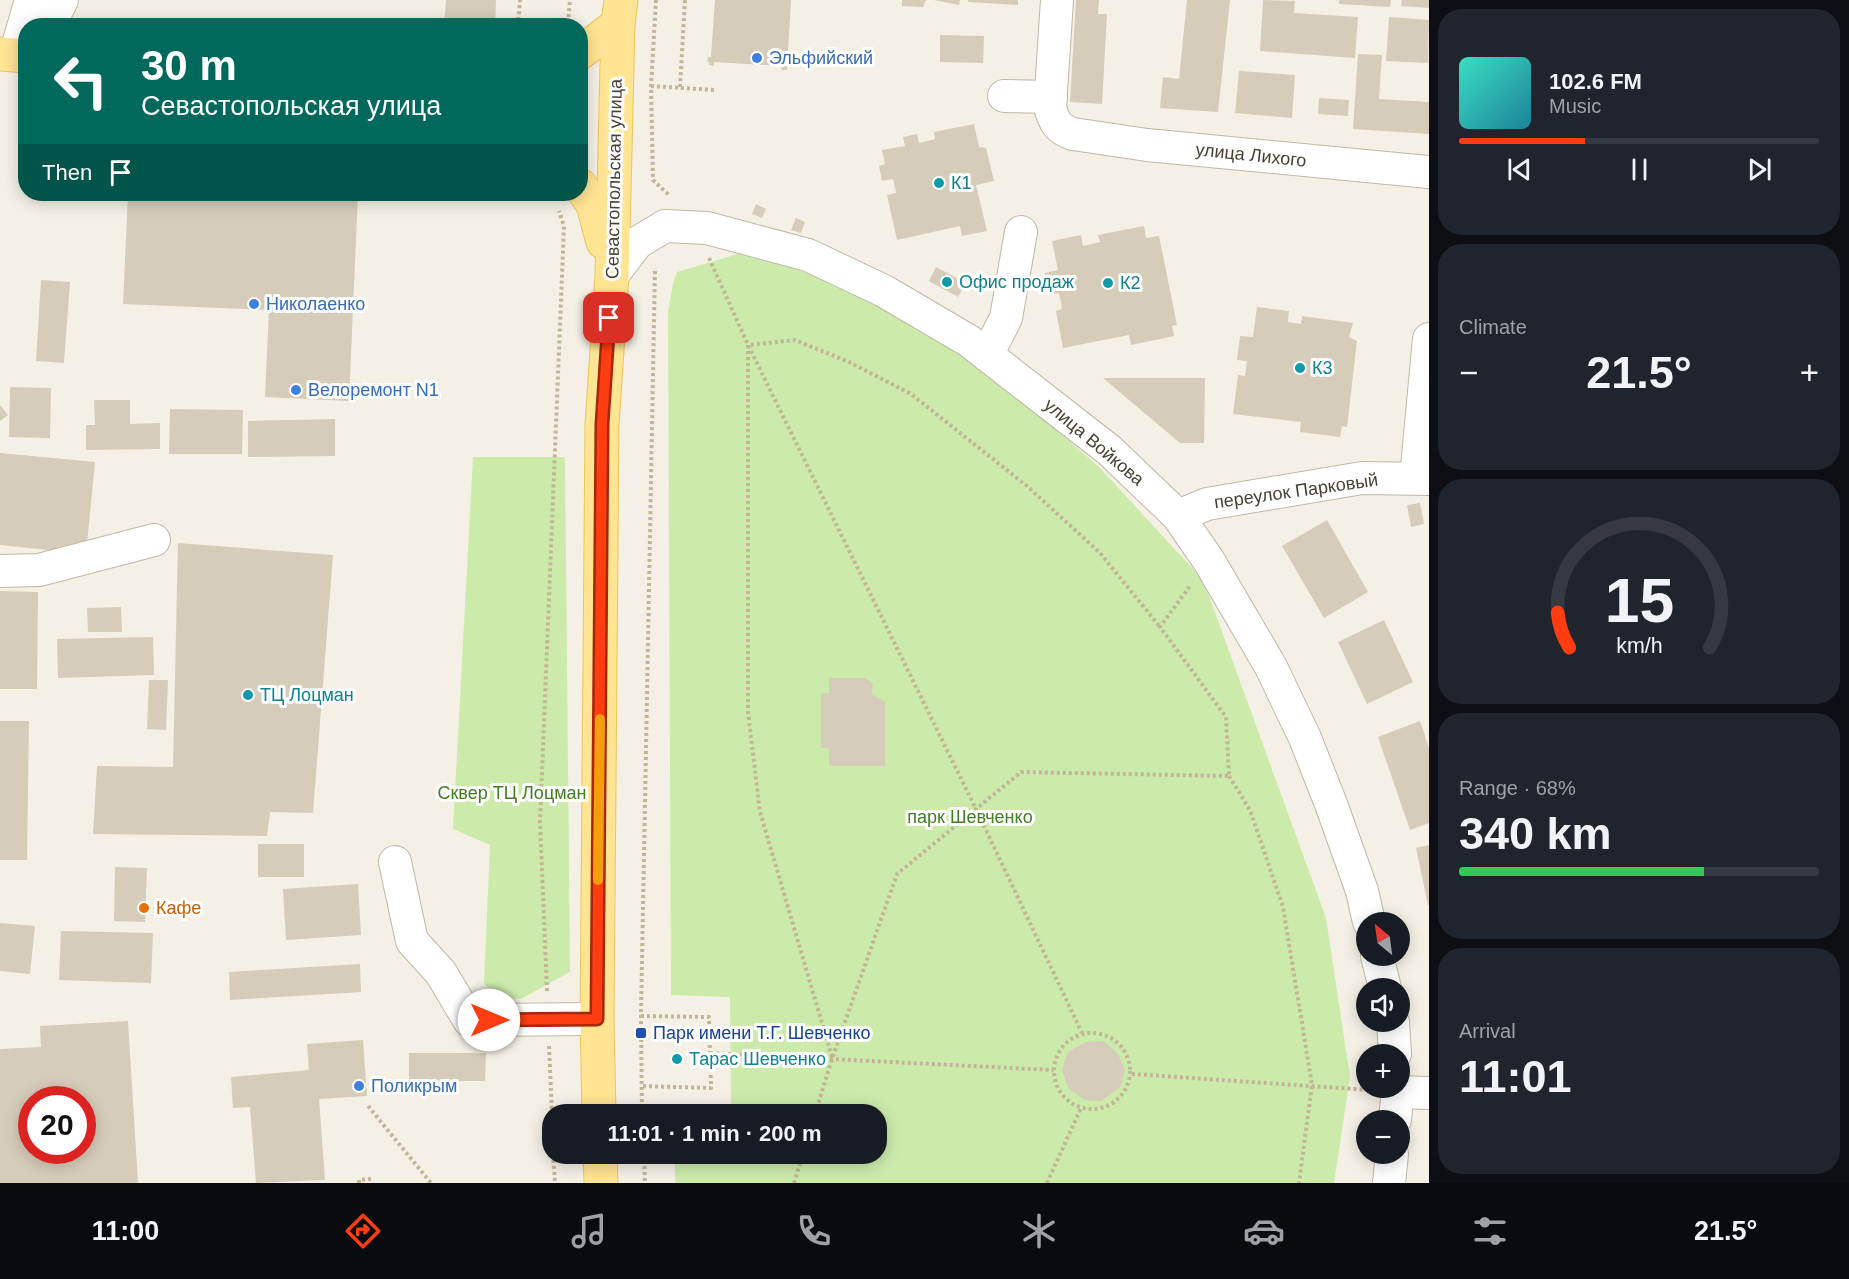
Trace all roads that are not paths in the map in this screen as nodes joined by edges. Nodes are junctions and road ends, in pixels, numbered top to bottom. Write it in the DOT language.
graph roads {
  1 [pos="31,0"];
  2 [pos="62,0"];
  3 [pos="1057,0"];
  4 [pos="619,12"];
  5 [pos="25,18"];
  6 [pos="53,18"];
  7 [pos="588,44"];
  8 [pos="1004,96"];
  9 [pos="1051,97"];
  10 [pos="1429,172"];
  11 [pos="583,201"];
  12 [pos="1021,232"];
  13 [pos="612,276"];
  14 [pos="1429,339"];
  15 [pos="987,355"];
  16 [pos="1423,478"];
  17 [pos="1178,516"];
  18 [pos="154,540"];
  19 [pos="0,571"];
  20 [pos="395,862"];
  21 [pos="1367,912"];
  22 [pos="597,1019"];
  23 [pos="1429,1094"];
  24 [pos="1397,1100"];
  25 [pos="599,1104"];
  26 [pos="600,1164"];
  27 [pos="1391,1164"];
  28 [pos="601,1183"];
  29 [pos="1389,1183"];
  1 -- 5 [label="street"];
  2 -- 6 [label="street"];
  3 -- 9 [label="street"];
  4 -- 7 [label="main road"];
  4 -- 13 [label="main road, Севастопольская улица"];
  8 -- 9 [label="street"];
  9 -- 10 [label="street, улица Лихого"];
  11 -- 13 [label="main road"];
  12 -- 15 [label="street"];
  13 -- 15 [label="street, улица Войкова"];
  13 -- 22 [label="main road, Севастопольская улица"];
  14 -- 16 [label="street"];
  15 -- 17 [label="street, улица Войкова"];
  16 -- 17 [label="street, переулок Парковый"];
  17 -- 21 [label="street, улица Войкова"];
  18 -- 19 [label="street"];
  20 -- 22 [label="street"];
  22 -- 25 [label="main road, Севастопольская улица"];
  23 -- 24 [label="street"];
  26 -- 28 [label="main road"];
  27 -- 29 [label="street"];
}
